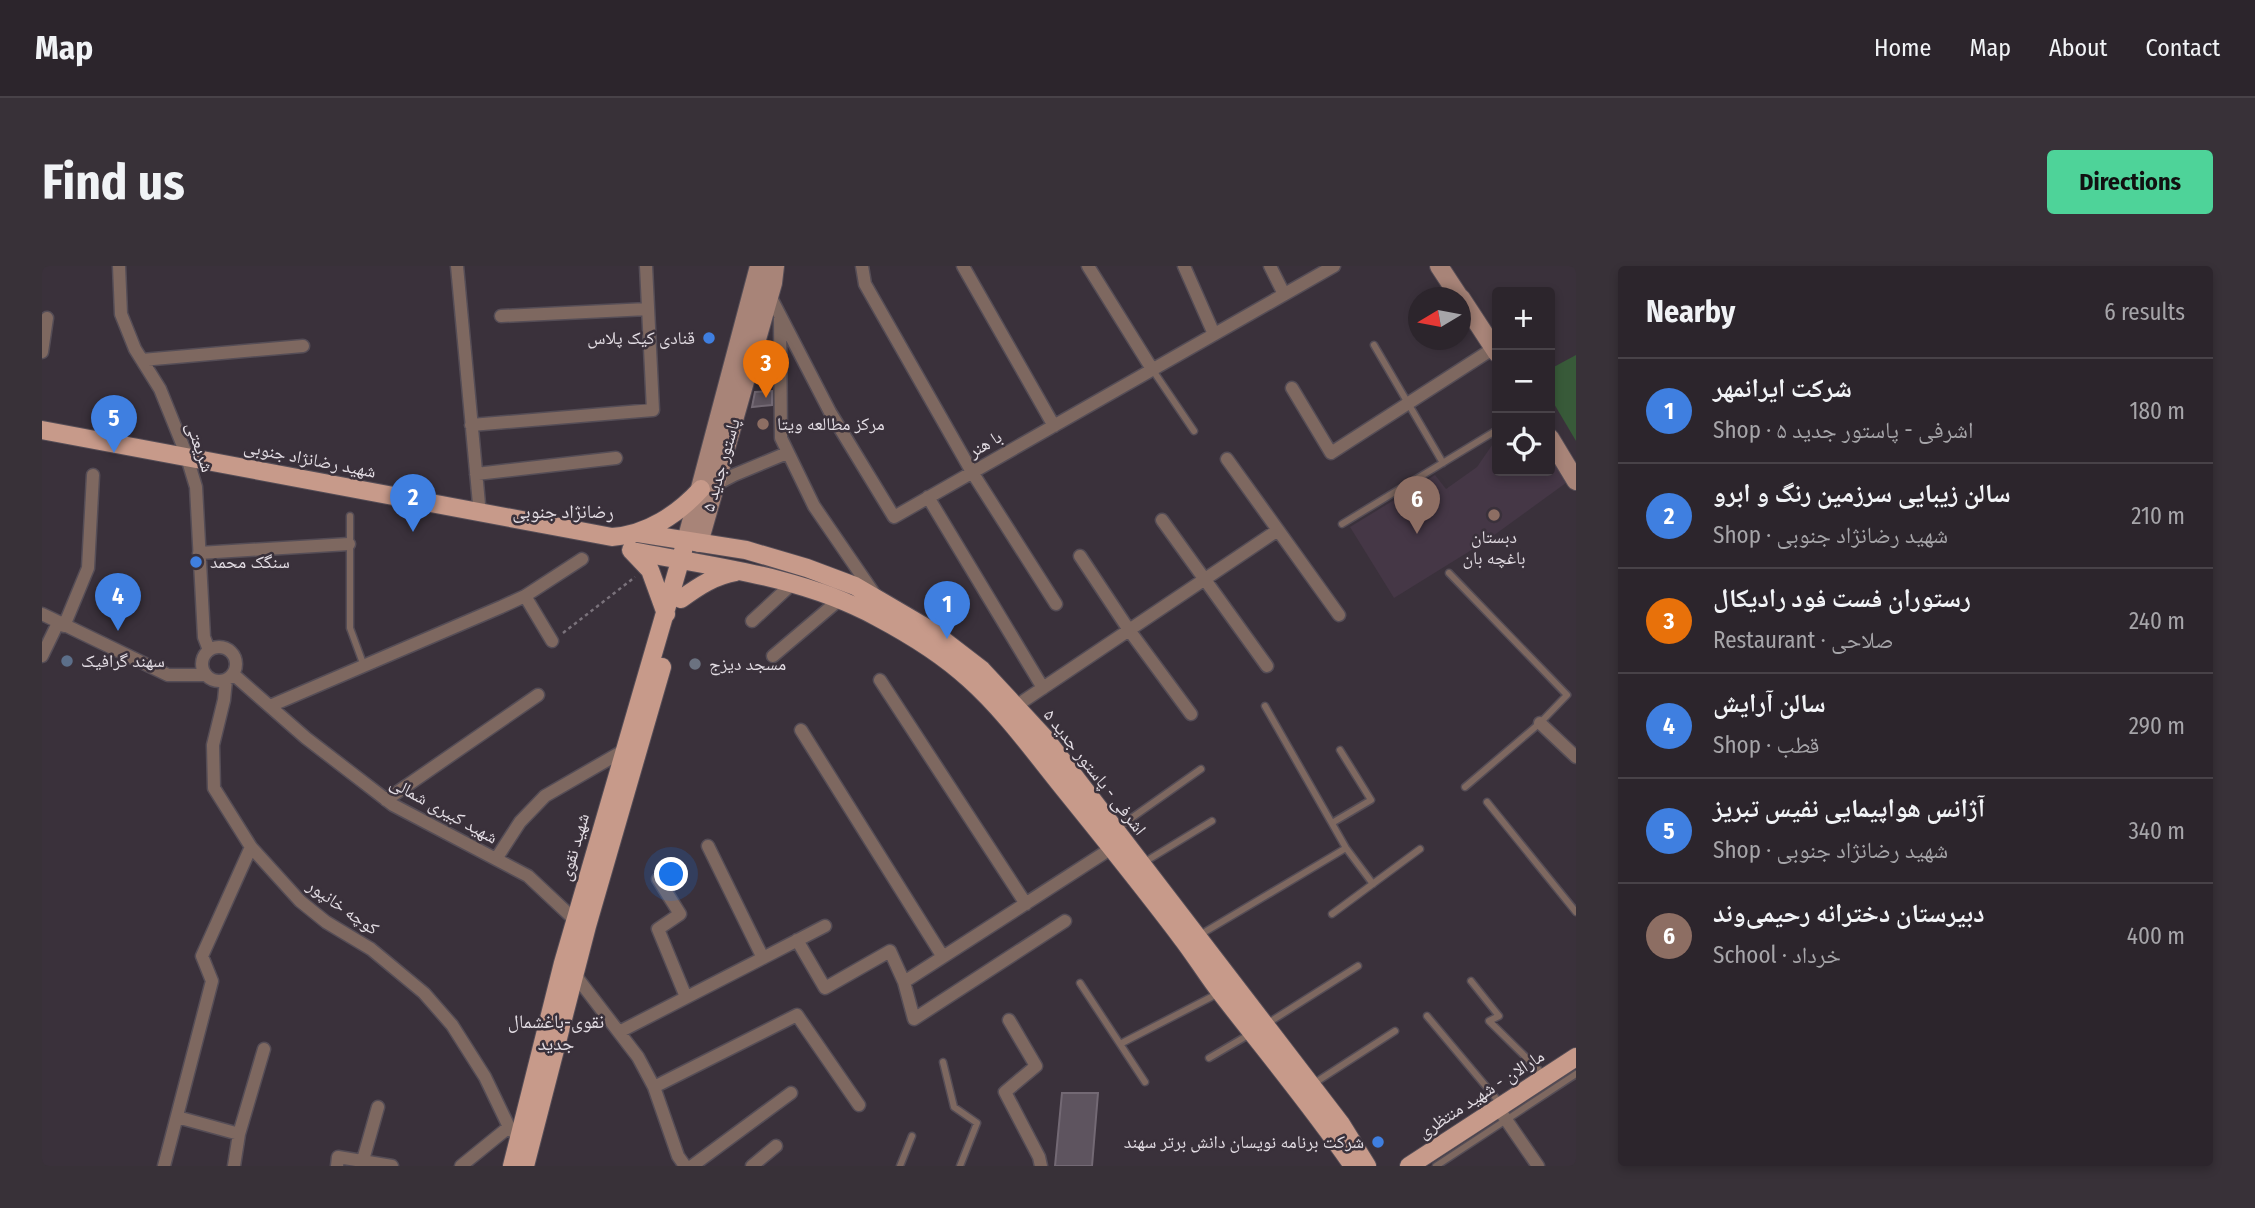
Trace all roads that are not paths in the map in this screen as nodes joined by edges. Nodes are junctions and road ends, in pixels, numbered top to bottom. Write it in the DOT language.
graph roads {
  1 [pos="119,266"];
  2 [pos="457,266"];
  3 [pos="646,266"];
  4 [pos="775,266"];
  5 [pos="862,266"];
  6 [pos="963,266"];
  7 [pos="1088,266"];
  8 [pos="1184,266"];
  9 [pos="1270,266"];
  10 [pos="1334,266"];
  11 [pos="1439,266"];
  12 [pos="757,272"];
  13 [pos="1453,287"];
  14 [pos="769,294"];
  15 [pos="1284,294"];
  16 [pos="648,309"];
  17 [pos="780,314"];
  18 [pos="1471,314"];
  19 [pos="500,316"];
  20 [pos="47,318"];
  21 [pos="1214,334"];
  22 [pos="1492,344"];
  23 [pos="1374,345"];
  24 [pos="303,346"];
  25 [pos="42,352"];
  26 [pos="1492,352"];
  27 [pos="142,360"];
  28 [pos="1152,369"];
  29 [pos="1292,388"];
  30 [pos="1408,403"];
  31 [pos="471,425"];
  32 [pos="1054,426"];
  33 [pos="42,430"];
  34 [pos="1194,431"];
  35 [pos="1492,433"];
  36 [pos="1555,446"];
  37 [pos="787,453"];
  38 [pos="616,458"];
  39 [pos="1227,459"];
  40 [pos="1443,463"];
  41 [pos="972,472"];
  42 [pos="476,474"];
  43 [pos="93,475"];
  44 [pos="1576,481"];
  45 [pos="708,487"];
  46 [pos="928,497"];
  47 [pos="479,504"];
  48 [pos="350,516"];
  49 [pos="1162,520"];
  50 [pos="1342,524"];
  51 [pos="1278,530"];
  52 [pos="638,533"];
  53 [pos="612,537"];
  54 [pos="692,542"];
  55 [pos="349,544"];
  56 [pos="632,551"];
  57 [pos="199,553"];
  58 [pos="1080,556"];
  59 [pos="582,559"];
  60 [pos="687,562"];
  61 [pos="746,571"];
  62 [pos="1449,573"];
  63 [pos="1205,579"];
  64 [pos="793,583"];
  65 [pos="524,596"];
  66 [pos="876,597"];
  67 [pos="681,599"];
  68 [pos="839,600"];
  69 [pos="1056,604"];
  70 [pos="42,614"];
  71 [pos="666,614"];
  72 [pos="1339,615"];
  73 [pos="752,621"];
  74 [pos="61,624"];
  75 [pos="1129,630"];
  76 [pos="552,641"];
  77 [pos="209,650"];
  78 [pos="42,656"];
  79 [pos="773,656"];
  80 [pos="363,666"];
  81 [pos="1267,666"];
  82 [pos="206,675"];
  83 [pos="229,677"];
  84 [pos="880,680"];
  85 [pos="1043,688"];
  86 [pos="538,695"];
  87 [pos="270,706"];
  88 [pos="1265,706"];
  89 [pos="1010,710"];
  90 [pos="1191,714"];
  91 [pos="1540,723"];
  92 [pos="801,730"];
  93 [pos="1340,750"];
  94 [pos="623,751"];
  95 [pos="1576,757"];
  96 [pos="1202,769"];
  97 [pos="1465,787"];
  98 [pos="386,800"];
  99 [pos="1487,802"];
  100 [pos="1212,821"];
  101 [pos="1332,823"];
  102 [pos="1117,840"];
  103 [pos="708,846"];
  104 [pos="251,847"];
  105 [pos="1346,848"];
  106 [pos="1420,849"];
  107 [pos="496,859"];
  108 [pos="1141,864"];
  109 [pos="658,878"];
  110 [pos="1373,884"];
  111 [pos="1026,904"];
  112 [pos="1576,912"];
  113 [pos="1332,914"];
  114 [pos="575,919"];
  115 [pos="1065,922"];
  116 [pos="825,926"];
  117 [pos="1197,937"];
  118 [pos="797,940"];
  119 [pos="943,957"];
  120 [pos="763,958"];
  121 [pos="1358,966"];
  122 [pos="575,975"];
  123 [pos="1471,981"];
  124 [pos="904,982"];
  125 [pos="1080,983"];
  126 [pos="1227,990"];
  127 [pos="686,997"];
  128 [pos="1427,1016"];
  129 [pos="1009,1020"];
  130 [pos="1259,1029"];
  131 [pos="621,1031"];
  132 [pos="1395,1031"];
  133 [pos="1122,1044"];
  134 [pos="264,1049"];
  135 [pos="1576,1057"];
  136 [pos="1209,1058"];
  137 [pos="943,1062"];
  138 [pos="1576,1074"];
  139 [pos="1545,1077"];
  140 [pos="1145,1082"];
  141 [pos="1311,1085"];
  142 [pos="654,1087"];
  143 [pos="791,1093"];
  144 [pos="859,1105"];
  145 [pos="378,1107"];
  146 [pos="1502,1111"];
  147 [pos="177,1117"];
  148 [pos="514,1133"];
  149 [pos="239,1134"];
  150 [pos="912,1136"];
  151 [pos="776,1146"];
  152 [pos="363,1160"];
  153 [pos="164,1166"];
  154 [pos="234,1166"];
  155 [pos="337,1166"];
  156 [pos="392,1166"];
  157 [pos="461,1166"];
  158 [pos="512,1166"];
  159 [pos="525,1166"];
  160 [pos="685,1166"];
  161 [pos="692,1166"];
  162 [pos="752,1166"];
  163 [pos="900,1166"];
  164 [pos="960,1166"];
  165 [pos="1041,1166"];
  166 [pos="1353,1166"];
  167 [pos="1367,1166"];
  168 [pos="1409,1166"];
  169 [pos="1436,1166"];
  170 [pos="1538,1166"];
  1 -- 27 [label="street, شریعتی"];
  2 -- 31 [label="street"];
  3 -- 16 [label="street"];
  4 -- 14 [label="main road, پاستور جدید ۵"];
  5 -- 41 [label="street"];
  6 -- 32 [label="street"];
  7 -- 28 [label="street"];
  8 -- 21 [label="street"];
  9 -- 15 [label="street"];
  10 -- 15 [label="street, با هنر"];
  11 -- 13 [label="main road"];
  12 -- 14 [label="street, با هنر"];
  12 -- 45 [label="main road, پاستور جدید ۵"];
  14 -- 17 [label="street, با هنر"];
  14 -- 45 [label="main road, پاستور جدید ۵"];
  15 -- 21 [label="street, با هنر"];
  16 -- 19 [label="street"];
  16 -- 31 [label="street"];
  17 -- 37 [label="street"];
  17 -- 46 [label="street, با هنر"];
  18 -- 22 [label="main road"];
  20 -- 25 [label="street"];
  21 -- 28 [label="street, با هنر"];
  23 -- 30 [label="lane"];
  24 -- 27 [label="street"];
  26 -- 30 [label="street"];
  27 -- 57 [label="street, شریعتی"];
  28 -- 32 [label="street, با هنر"];
  28 -- 34 [label="lane"];
  29 -- 30 [label="street"];
  30 -- 40 [label="lane"];
  31 -- 42 [label="street"];
  32 -- 41 [label="street, با هنر"];
  33 -- 53 [label="main road, شهید رضانژاد جنوبی"];
  35 -- 40 [label="lane"];
  36 -- 44 [label="main road"];
  37 -- 45 [label="street"];
  37 -- 66 [label="street"];
  38 -- 42 [label="street"];
  39 -- 51 [label="street"];
  40 -- 50 [label="lane"];
  41 -- 46 [label="street, با هنر"];
  41 -- 69 [label="street"];
  42 -- 47 [label="street"];
  43 -- 74 [label="street"];
  45 -- 52 [label="main road"];
  45 -- 54 [label="main road, پاستور جدید ۵"];
  46 -- 85 [label="street"];
  48 -- 55 [label="lane"];
  49 -- 63 [label="street"];
  51 -- 63 [label="street"];
  51 -- 72 [label="street"];
  52 -- 53 [label="main road"];
  52 -- 54 [label="main road"];
  53 -- 56 [label="main road"];
  54 -- 60 [label="main road, شهید نقوی"];
  54 -- 66 [label="main road, اشرفی - پاستور جدید ۵"];
  55 -- 57 [label="street"];
  55 -- 80 [label="lane"];
  56 -- 60 [label="main road"];
  56 -- 71 [label="main road"];
  57 -- 77 [label="street, شریعتی"];
  58 -- 75 [label="street"];
  59 -- 65 [label="street"];
  60 -- 61 [label="main road, اشرفی - پاستور جدید ۵"];
  60 -- 67 [label="main road, شهید نقوی"];
  60 -- 71 [label="main road, شهید نقوی"];
  61 -- 64 [label="main road, اشرفی - پاستور جدید ۵"];
  61 -- 67 [label="main road"];
  62 -- 91 [label="lane"];
  63 -- 75 [label="street"];
  63 -- 81 [label="street"];
  64 -- 68 [label="main road, اشرفی - پاستور جدید ۵"];
  64 -- 73 [label="street"];
  65 -- 76 [label="street"];
  65 -- 80 [label="street"];
  66 -- 89 [label="main road, اشرفی - پاستور جدید ۵"];
  67 -- 122 [label="main road, شهید نقوی"];
  68 -- 79 [label="street"];
  68 -- 89 [label="main road, اشرفی - پاستور جدید ۵"];
  70 -- 74 [label="street"];
  71 -- 94 [label="main road, شهید نقوی"];
  74 -- 78 [label="street"];
  74 -- 82 [label="street"];
  75 -- 85 [label="street"];
  75 -- 90 [label="street"];
  77 -- 82 [label="street"];
  77 -- 83 [label="street"];
  80 -- 87 [label="street"];
  82 -- 83 [label="street"];
  83 -- 87 [label="street, شهید کبیری شمالی"];
  83 -- 104 [label="street, کوچه خانپور"];
  84 -- 111 [label="street"];
  85 -- 89 [label="street"];
  86 -- 98 [label="street"];
  87 -- 98 [label="street, شهید کبیری شمالی"];
  88 -- 101 [label="lane"];
  89 -- 102 [label="main road, اشرفی - پاستور جدید ۵"];
  91 -- 95 [label="street"];
  91 -- 97 [label="lane"];
  92 -- 119 [label="street"];
  93 -- 101 [label="lane"];
  94 -- 107 [label="street"];
  94 -- 114 [label="main road, شهید نقوی"];
  96 -- 102 [label="lane"];
  98 -- 107 [label="street, شهید کبیری شمالی"];
  99 -- 112 [label="lane"];
  100 -- 108 [label="lane"];
  101 -- 105 [label="lane"];
  102 -- 108 [label="main road, اشرفی - پاستور جدید ۵"];
  102 -- 111 [label="street"];
  102 -- 126 [label="main road, اشرفی - پاستور جدید ۵"];
  103 -- 120 [label="street"];
  104 -- 147 [label="street"];
  104 -- 148 [label="street, کوچه خانپور"];
  105 -- 110 [label="lane"];
  105 -- 117 [label="lane"];
  106 -- 110 [label="lane"];
  107 -- 114 [label="street, شهید کبیری شمالی"];
  108 -- 117 [label="main road, اشرفی - پاستور جدید ۵"];
  109 -- 127 [label="street"];
  110 -- 113 [label="lane"];
  111 -- 119 [label="street"];
  114 -- 148 [label="main road, شهید نقوی"];
  115 -- 124 [label="street"];
  116 -- 118 [label="street"];
  117 -- 126 [label="main road, اشرفی - پاستور جدید ۵"];
  118 -- 120 [label="street"];
  118 -- 124 [label="street"];
  119 -- 124 [label="street"];
  120 -- 127 [label="street"];
  121 -- 130 [label="lane"];
  122 -- 131 [label="street"];
  122 -- 159 [label="main road, شهید نقوی"];
  123 -- 139 [label="lane"];
  125 -- 133 [label="lane"];
  126 -- 130 [label="main road, اشرفی - پاستور جدید ۵"];
  126 -- 133 [label="lane"];
  127 -- 131 [label="street"];
  128 -- 146 [label="lane"];
  129 -- 165 [label="street"];
  130 -- 136 [label="lane"];
  130 -- 141 [label="main road, اشرفی - پاستور جدید ۵"];
  130 -- 166 [label="main road, اشرفی - پاستور جدید ۵"];
  131 -- 142 [label="street"];
  132 -- 141 [label="lane"];
  133 -- 140 [label="lane"];
  134 -- 149 [label="street"];
  135 -- 139 [label="main road, مارالان - شهید منتظری"];
  137 -- 164 [label="lane"];
  138 -- 146 [label="lane, مارالان - شهید منتظری"];
  139 -- 146 [label="main road, مارالان - شهید منتظری"];
  141 -- 167 [label="main road, اشرفی - پاستور جدید ۵"];
  142 -- 144 [label="street"];
  142 -- 160 [label="street"];
  143 -- 161 [label="street"];
  145 -- 152 [label="street"];
  146 -- 168 [label="main road, مارالان - شهید منتظری"];
  146 -- 169 [label="lane, مارالان - شهید منتظری"];
  146 -- 170 [label="street"];
  147 -- 149 [label="street"];
  147 -- 153 [label="street"];
  148 -- 157 [label="street"];
  148 -- 158 [label="main road, شهید نقوی"];
  149 -- 154 [label="street"];
  150 -- 163 [label="lane"];
  151 -- 162 [label="street"];
  152 -- 155 [label="street"];
  152 -- 156 [label="street"];
}
